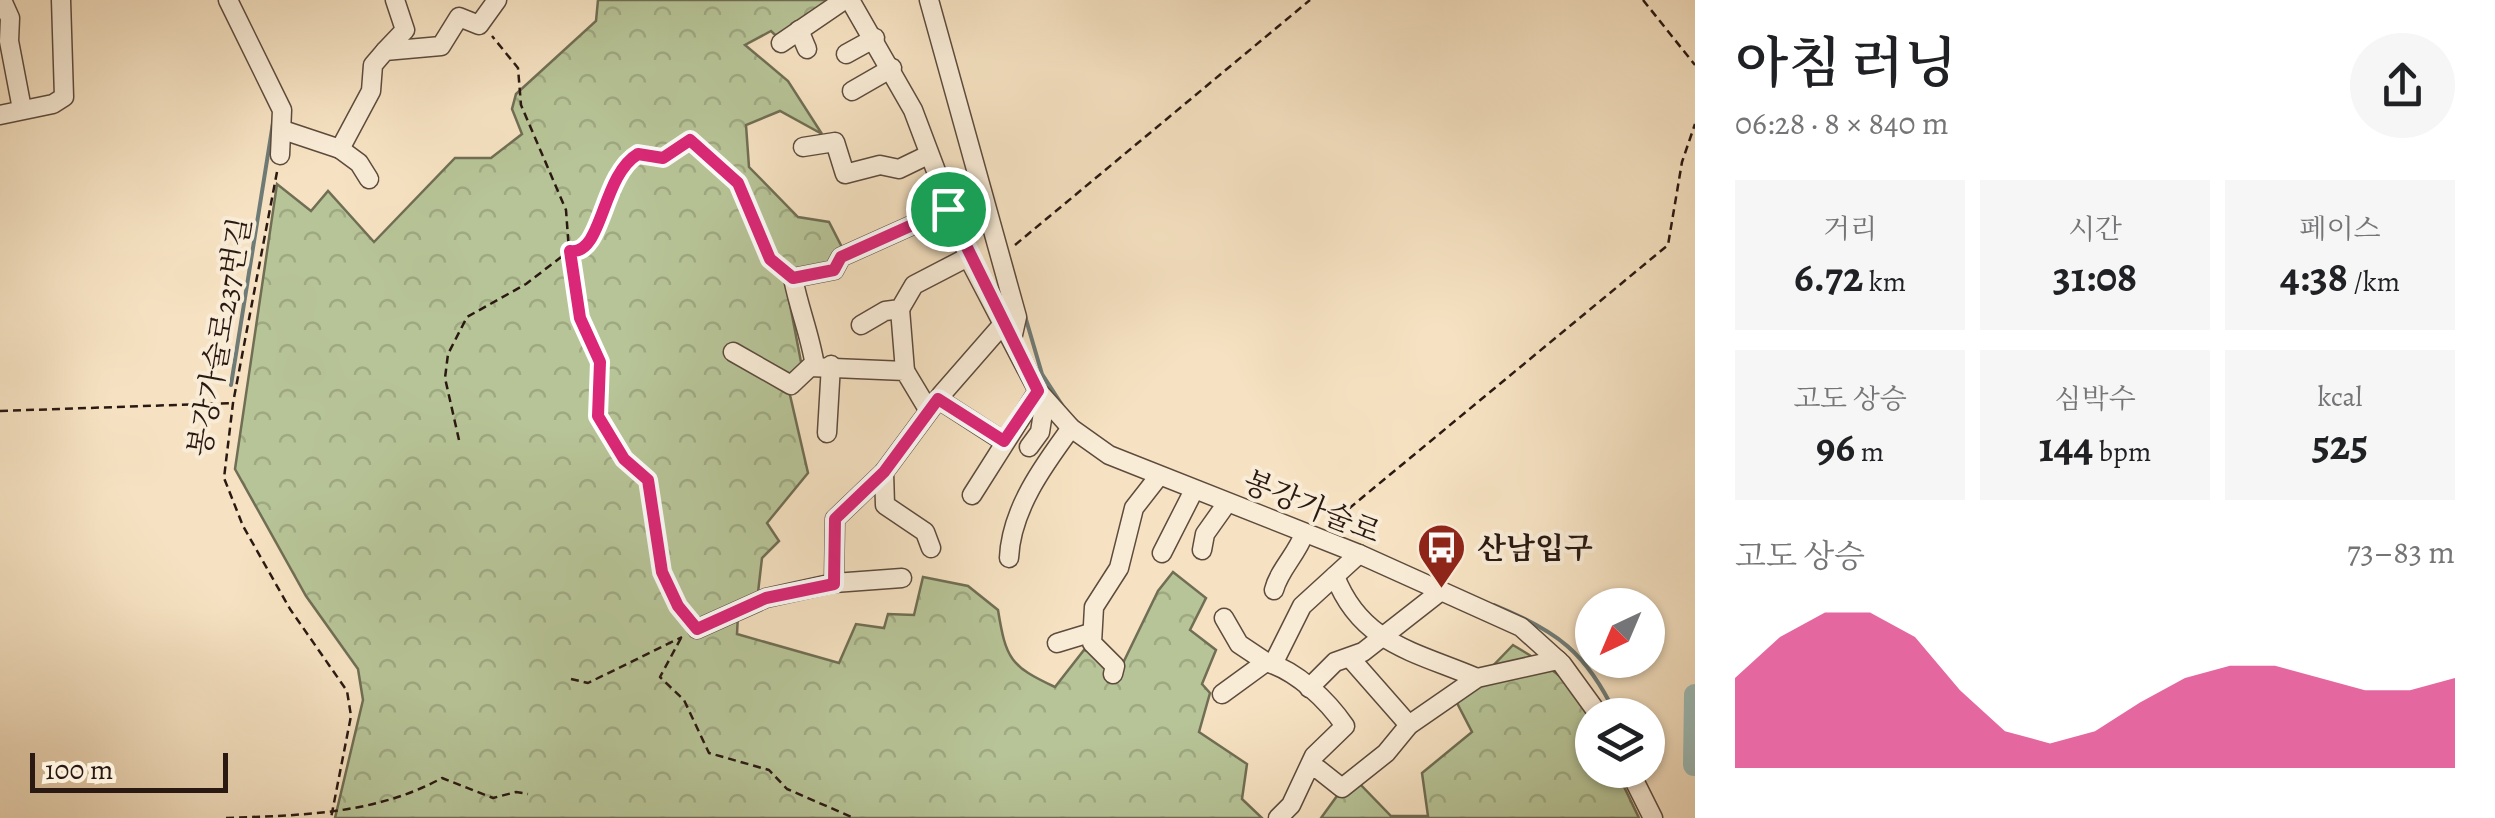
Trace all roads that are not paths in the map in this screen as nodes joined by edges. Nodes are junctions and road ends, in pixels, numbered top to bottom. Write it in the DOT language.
graph roads {
  1 [pos="2,0"];
  2 [pos="61,0"];
  3 [pos="228,0"];
  4 [pos="395,0"];
  5 [pos="496,0"];
  6 [pos="847,0"];
  7 [pos="929,0"];
  8 [pos="799,30"];
  9 [pos="875,38"];
  10 [pos="780,43"];
  11 [pos="807,49"];
  12 [pos="385,52"];
  13 [pos="846,54"];
  14 [pos="892,68"];
  15 [pos="852,91"];
  16 [pos="22,109"];
  17 [pos="0,114"];
  18 [pos="283,130"];
  19 [pos="802,147"];
  20 [pos="340,149"];
  21 [pos="280,156"];
  22 [pos="928,156"];
  23 [pos="369,179"];
  24 [pos="948,209"];
  25 [pos="1005,254"];
  26 [pos="969,259"];
  27 [pos="900,309"];
  28 [pos="861,325"];
  29 [pos="1008,332"];
  30 [pos="733,352"];
  31 [pos="819,366"];
  32 [pos="906,371"];
  33 [pos="1042,395"];
  34 [pos="934,405"];
  35 [pos="1071,428"];
  36 [pos="826,433"];
  37 [pos="1004,441"];
  38 [pos="1029,447"];
  39 [pos="884,472"];
  40 [pos="1159,476"];
  41 [pos="1194,490"];
  42 [pos="972,495"];
  43 [pos="1228,503"];
  44 [pos="1309,535"];
  45 [pos="932,548"];
  46 [pos="1202,550"];
  47 [pos="1162,553"];
  48 [pos="1359,554"];
  49 [pos="1009,558"];
  50 [pos="1335,576"];
  51 [pos="902,578"];
  52 [pos="834,584"];
  53 [pos="1274,590"];
  54 [pos="1442,591"];
  55 [pos="1224,618"];
  56 [pos="689,633"];
  57 [pos="1090,633"];
  58 [pos="1378,638"];
  59 [pos="1058,643"];
  60 [pos="1351,660"];
  61 [pos="1558,660"];
  62 [pos="1270,664"];
  63 [pos="1113,674"];
  64 [pos="1477,678"];
  65 [pos="1309,688"];
  66 [pos="1222,694"];
  67 [pos="1586,698"];
  68 [pos="1409,725"];
  69 [pos="1310,769"];
  70 [pos="1638,788"];
  71 [pos="1278,818"];
  72 [pos="1653,818"];
  1 -- 16 [label="street"];
  2 -- 16 [label="street"];
  3 -- 18 [label="street"];
  4 -- 12 [label="street"];
  5 -- 12 [label="street"];
  6 -- 8 [label="street, 봉강가술로"];
  6 -- 9 [label="street, 봉강가술로"];
  7 -- 25 [label="street, 봉강가술로"];
  8 -- 10 [label="street, 봉강가술로"];
  8 -- 11 [label="street"];
  9 -- 13 [label="street"];
  9 -- 14 [label="street, 봉강가술로"];
  12 -- 20 [label="street"];
  14 -- 15 [label="street"];
  14 -- 22 [label="street, 봉강가술로"];
  16 -- 17 [label="street"];
  18 -- 20 [label="street"];
  18 -- 21 [label="street"];
  19 -- 22 [label="street"];
  20 -- 23 [label="street"];
  22 -- 24 [label="street, 봉강가술로"];
  24 -- 26 [label="street, 봉강가술로"];
  24 -- 31 [label="street"];
  25 -- 26 [label="street"];
  25 -- 29 [label="street, 봉강가술로"];
  26 -- 27 [label="street"];
  26 -- 29 [label="street, 봉강가술로"];
  27 -- 28 [label="street"];
  27 -- 32 [label="street"];
  29 -- 33 [label="street, 봉강가술로"];
  29 -- 34 [label="street"];
  30 -- 31 [label="street"];
  31 -- 32 [label="street"];
  31 -- 36 [label="street"];
  32 -- 34 [label="street"];
  33 -- 35 [label="street, 봉강가술로"];
  33 -- 37 [label="street"];
  33 -- 38 [label="street"];
  34 -- 37 [label="street"];
  34 -- 39 [label="street"];
  35 -- 40 [label="street, 봉강가술로"];
  35 -- 49 [label="street"];
  37 -- 42 [label="street"];
  39 -- 45 [label="street"];
  39 -- 52 [label="street"];
  40 -- 41 [label="street, 봉강가술로"];
  40 -- 57 [label="street"];
  41 -- 43 [label="street, 봉강가술로"];
  41 -- 47 [label="street, 봉강가술로"];
  43 -- 44 [label="street, 봉강가술로"];
  43 -- 46 [label="street"];
  44 -- 48 [label="street, 봉강가술로"];
  44 -- 53 [label="street"];
  48 -- 50 [label="street"];
  48 -- 54 [label="street, 봉강가술로"];
  50 -- 58 [label="street"];
  50 -- 62 [label="street"];
  51 -- 52 [label="street"];
  52 -- 56 [label="street"];
  54 -- 58 [label="street"];
  54 -- 61 [label="street, 봉강가술로"];
  55 -- 62 [label="street"];
  57 -- 59 [label="street"];
  57 -- 63 [label="street"];
  58 -- 60 [label="street"];
  58 -- 64 [label="street"];
  60 -- 65 [label="street"];
  60 -- 68 [label="street"];
  61 -- 64 [label="street"];
  61 -- 67 [label="street, 봉강가술로"];
  62 -- 65 [label="street"];
  62 -- 66 [label="street"];
  64 -- 68 [label="street"];
  65 -- 69 [label="street"];
  68 -- 69 [label="street"];
  69 -- 71 [label="street"];
  70 -- 72 [label="street"];
}
